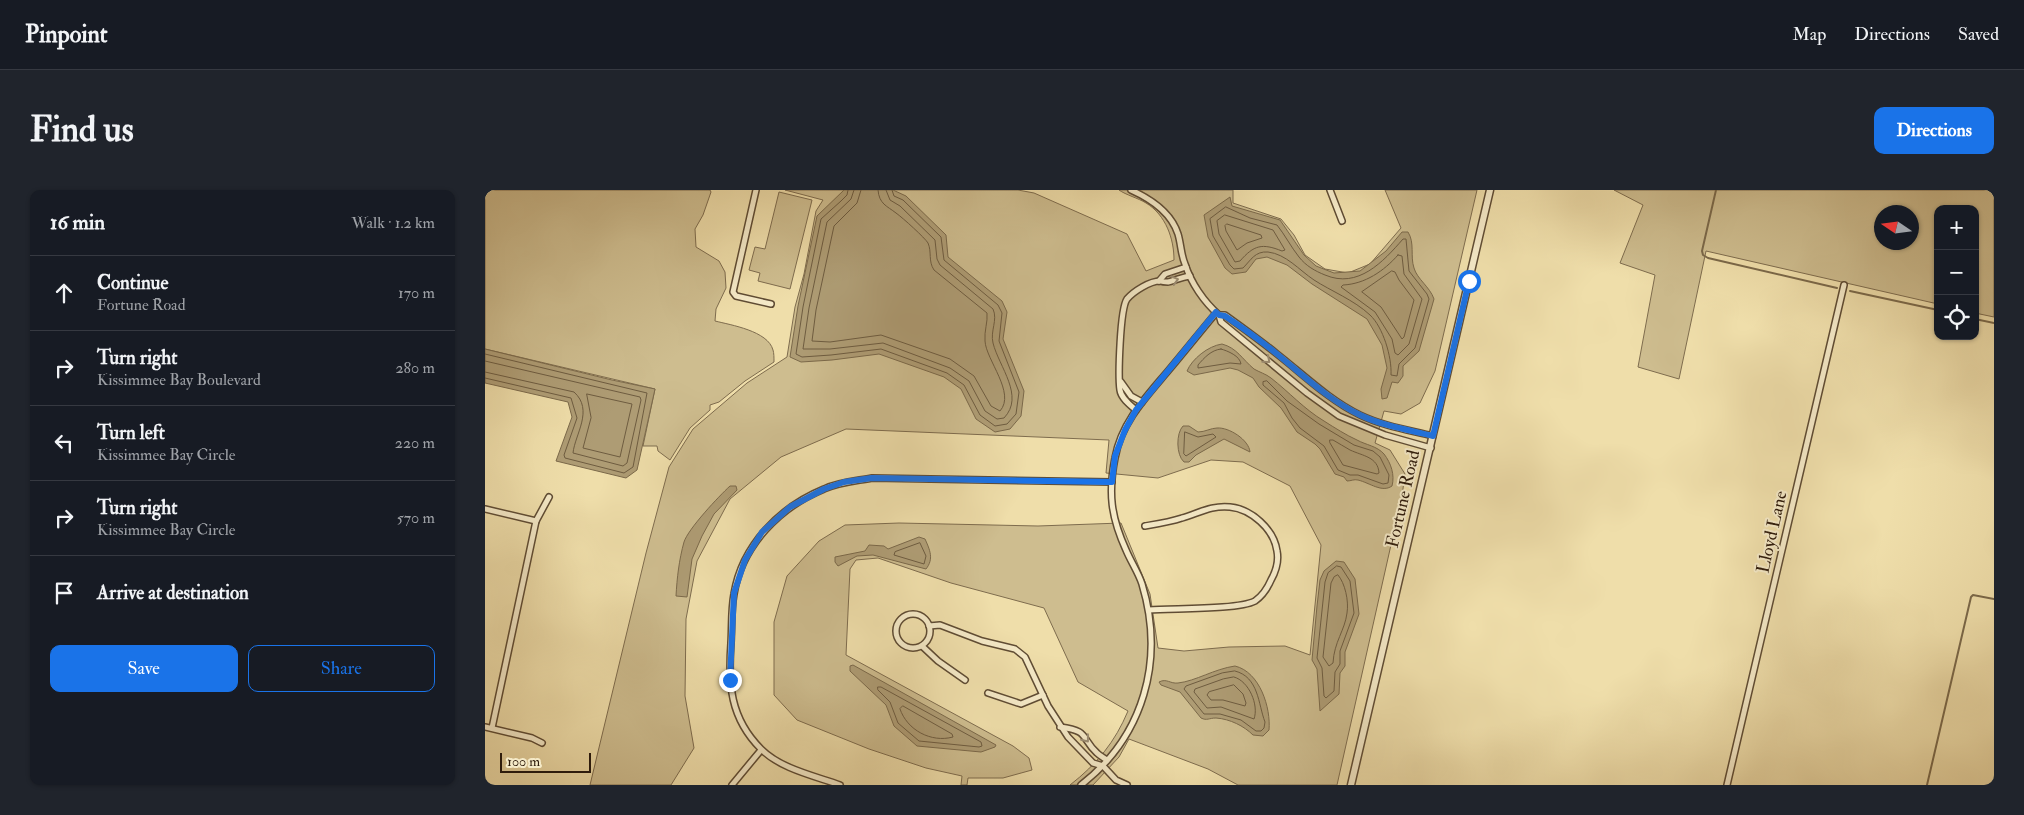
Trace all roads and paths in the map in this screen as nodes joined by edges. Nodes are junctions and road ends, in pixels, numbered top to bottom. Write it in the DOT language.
graph roads {
  1 [pos="757,190"];
  2 [pos="1131,190"];
  3 [pos="1330,190"];
  4 [pos="1490,190"];
  5 [pos="1342,221"];
  6 [pos="1186,266"];
  7 [pos="1190,276"];
  8 [pos="1159,281"];
  9 [pos="1844,285"];
  10 [pos="771,304"];
  11 [pos="1218,314"];
  12 [pos="1298,371"];
  13 [pos="1291,380"];
  14 [pos="1120,382"];
  15 [pos="1142,402"];
  16 [pos="1136,410"];
  17 [pos="1390,425"];
  18 [pos="1387,436"];
  19 [pos="1433,436"];
  20 [pos="1431,448"];
  21 [pos="1112,482"];
  22 [pos="549,497"];
  23 [pos="485,510"];
  24 [pos="536,521"];
  25 [pos="1145,526"];
  26 [pos="1149,610"];
  27 [pos="929,626"];
  28 [pos="922,646"];
  29 [pos="965,680"];
  30 [pos="987,693"];
  31 [pos="1043,696"];
  32 [pos="485,727"];
  33 [pos="1060,727"];
  34 [pos="491,728"];
  35 [pos="542,743"];
  36 [pos="761,750"];
  37 [pos="1107,760"];
  38 [pos="1103,766"];
  39 [pos="732,785"];
  40 [pos="840,785"];
  41 [pos="1081,785"];
  42 [pos="1127,785"];
  43 [pos="1351,785"];
  44 [pos="1727,785"];
  1 -- 10 [label="street"];
  2 -- 6 [label="street"];
  3 -- 5 [label="street"];
  4 -- 19 [label="street, Fortune Road"];
  6 -- 7 [label="street"];
  6 -- 8 [label="street"];
  8 -- 7 [label="street, one-way"];
  7 -- 11 [label="street"];
  8 -- 14 [label="street"];
  9 -- 44 [label="street, Lloyd Lane"];
  11 -- 12 [label="street"];
  11 -- 13 [label="street, one-way"];
  11 -- 15 [label="street"];
  12 -- 13 [label="street"];
  12 -- 17 [label="street"];
  13 -- 18 [label="street"];
  14 -- 15 [label="street"];
  14 -- 16 [label="street"];
  15 -- 16 [label="street"];
  16 -- 21 [label="street"];
  17 -- 18 [label="street"];
  17 -- 19 [label="street"];
  18 -- 20 [label="street"];
  19 -- 20 [label="street, Fortune Road"];
  20 -- 43 [label="street, Fortune Road"];
  21 -- 26 [label="street"];
  21 -- 36 [label="street"];
  22 -- 24 [label="street"];
  23 -- 24 [label="street"];
  24 -- 34 [label="street"];
  25 -- 26 [label="street"];
  26 -- 37 [label="street"];
  27 -- 28 [label="street"];
  27 -- 28 [label="street"];
  27 -- 31 [label="street"];
  28 -- 29 [label="street"];
  30 -- 31 [label="street"];
  31 -- 33 [label="street"];
  32 -- 34 [label="street"];
  33 -- 37 [label="street, one-way"];
  33 -- 38 [label="street"];
  34 -- 35 [label="street"];
  36 -- 39 [label="street"];
  36 -- 40 [label="street"];
  37 -- 38 [label="street"];
  38 -- 41 [label="street"];
  38 -- 42 [label="street"];
}
